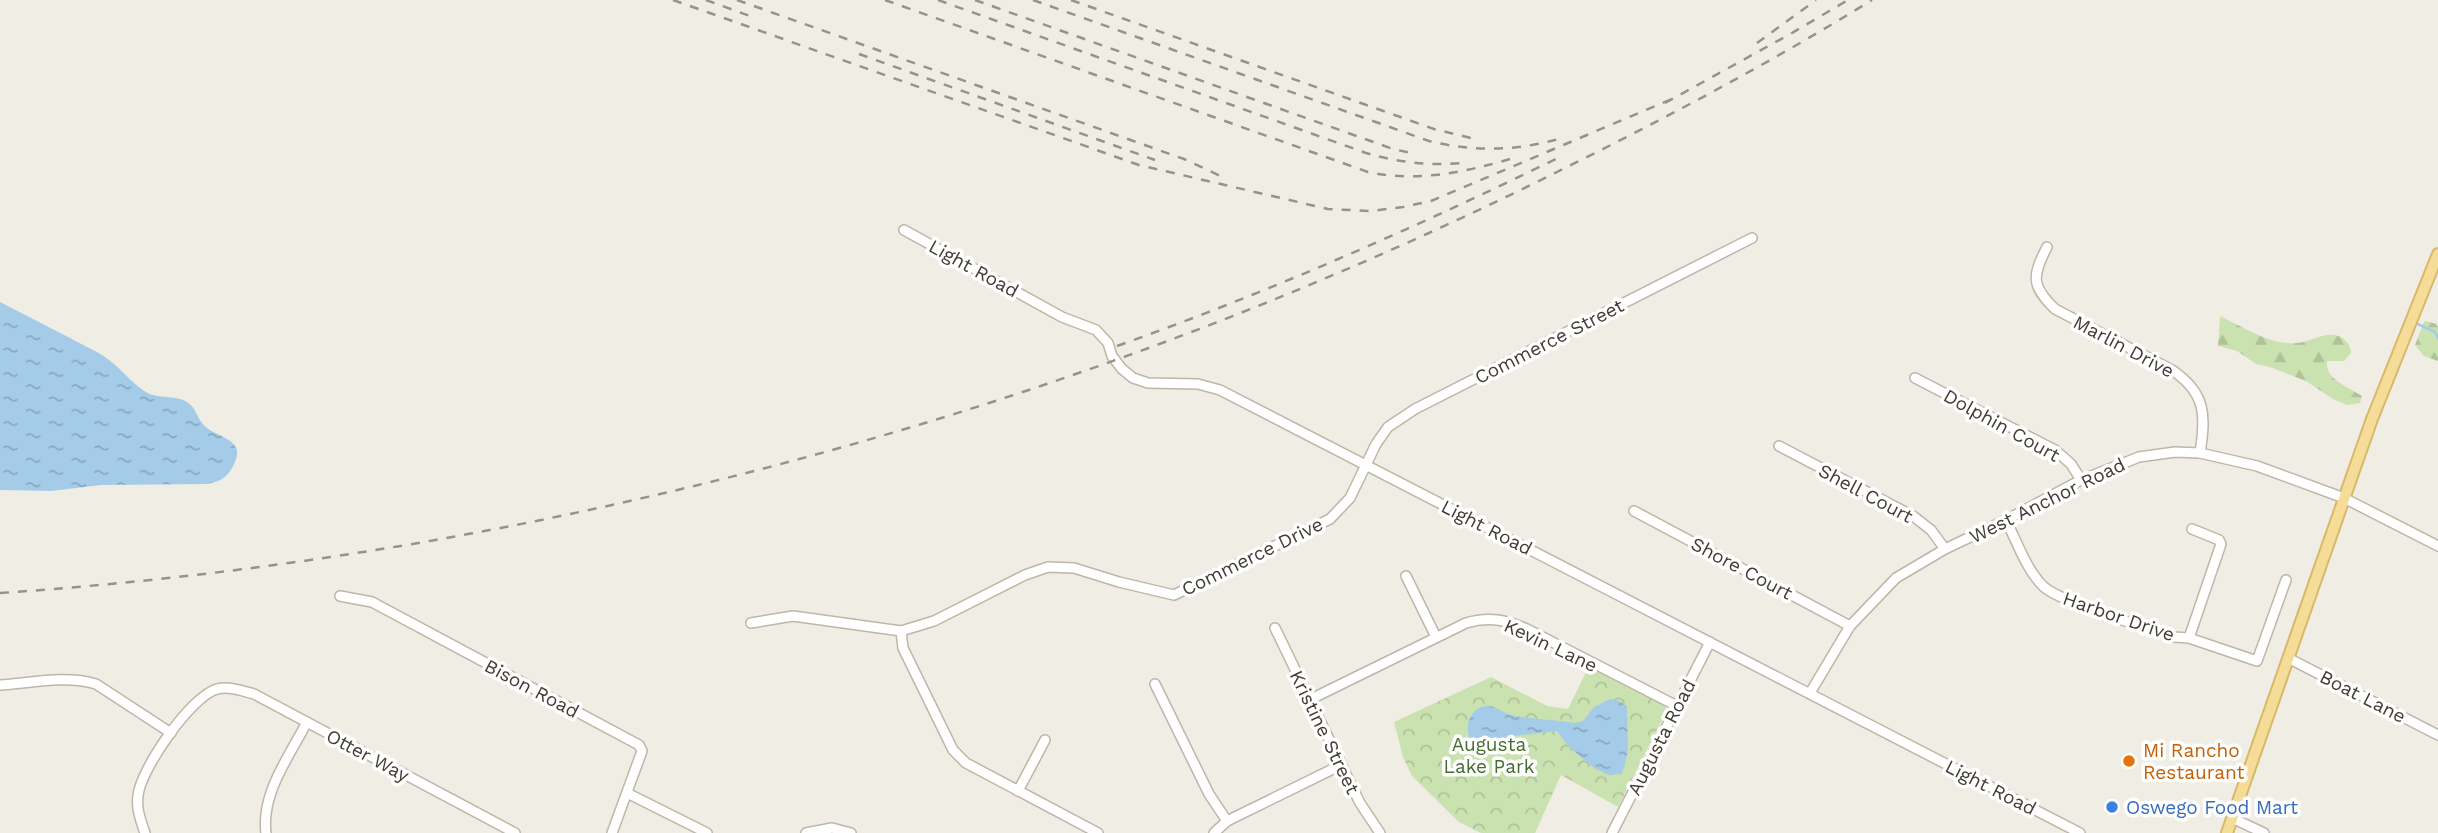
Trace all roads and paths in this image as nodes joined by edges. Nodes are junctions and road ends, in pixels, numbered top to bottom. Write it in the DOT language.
graph roads {
  1 [pos="904,230"];
  2 [pos="1752,238"];
  3 [pos="2046,247"];
  4 [pos="2438,254"];
  5 [pos="1915,378"];
  6 [pos="1779,446"];
  7 [pos="2200,453"];
  8 [pos="1366,465"];
  9 [pos="2081,480"];
  10 [pos="2344,498"];
  11 [pos="1633,511"];
  12 [pos="2006,520"];
  13 [pos="2192,529"];
  14 [pos="2438,546"];
  15 [pos="1945,549"];
  16 [pos="1406,576"];
  17 [pos="2286,580"];
  18 [pos="340,596"];
  19 [pos="751,623"];
  20 [pos="1850,626"];
  21 [pos="1275,628"];
  22 [pos="901,631"];
  23 [pos="1436,637"];
  24 [pos="2189,638"];
  25 [pos="1710,642"];
  26 [pos="2288,658"];
  27 [pos="1155,684"];
  28 [pos="0,685"];
  29 [pos="1810,693"];
  30 [pos="1309,700"];
  31 [pos="1677,706"];
  32 [pos="307,722"];
  33 [pos="172,733"];
  34 [pos="2438,735"];
  35 [pos="1045,740"];
  36 [pos="1341,765"];
  37 [pos="1018,791"];
  38 [pos="627,793"];
  39 [pos="2232,818"];
  40 [pos="1227,821"];
  41 [pos="145,833"];
  42 [pos="266,833"];
  43 [pos="514,833"];
  44 [pos="612,833"];
  45 [pos="707,833"];
  46 [pos="806,833"];
  47 [pos="851,833"];
  48 [pos="1098,833"];
  49 [pos="1214,833"];
  50 [pos="1380,833"];
  51 [pos="1612,833"];
  52 [pos="2080,833"];
  53 [pos="2227,833"];
  54 [pos="2264,833"];
  1 -- 8 [label="street, Light Road"];
  2 -- 8 [label="street, Commerce Street"];
  3 -- 7 [label="street, Marlin Drive"];
  4 -- 10 [label="main road"];
  5 -- 9 [label="street, Dolphin Court"];
  6 -- 15 [label="street, Shell Court"];
  7 -- 9 [label="street, West Anchor Road"];
  7 -- 10 [label="street, West Anchor Road"];
  8 -- 22 [label="street, Commerce Drive"];
  8 -- 25 [label="street, Light Road"];
  9 -- 12 [label="street, West Anchor Road"];
  10 -- 14 [label="street, West Anchor Road"];
  10 -- 26 [label="main road"];
  11 -- 20 [label="street, Shore Court"];
  12 -- 15 [label="street, West Anchor Road"];
  12 -- 24 [label="street, Harbor Drive"];
  13 -- 24 [label="street, Harbor Drive"];
  15 -- 20 [label="street, West Anchor Road"];
  16 -- 23 [label="street"];
  17 -- 24 [label="street, Harbor Drive"];
  18 -- 38 [label="street, Bison Road"];
  19 -- 22 [label="street, Commerce Drive"];
  20 -- 29 [label="street, West Anchor Road"];
  21 -- 30 [label="street, Kristine Street"];
  22 -- 37 [label="street"];
  23 -- 30 [label="street, Kevin Lane"];
  23 -- 31 [label="street, Kevin Lane"];
  25 -- 29 [label="street, Light Road"];
  25 -- 31 [label="street, Augusta Road"];
  26 -- 34 [label="street, Boat Lane"];
  26 -- 39 [label="main road"];
  27 -- 40 [label="street"];
  28 -- 33 [label="street"];
  29 -- 52 [label="street, Light Road"];
  30 -- 36 [label="street, Kristine Street"];
  31 -- 51 [label="street, Augusta Road"];
  32 -- 33 [label="street, Otter Way"];
  32 -- 42 [label="street"];
  32 -- 43 [label="street, Otter Way"];
  33 -- 41 [label="street, Otter Way"];
  35 -- 37 [label="street"];
  36 -- 40 [label="street"];
  36 -- 50 [label="street, Kristine Street"];
  37 -- 48 [label="street"];
  38 -- 44 [label="street, Bison Road"];
  38 -- 45 [label="street"];
  39 -- 53 [label="main road"];
  39 -- 54 [label="street"];
  40 -- 49 [label="street"];
  46 -- 47 [label="street"];
}
